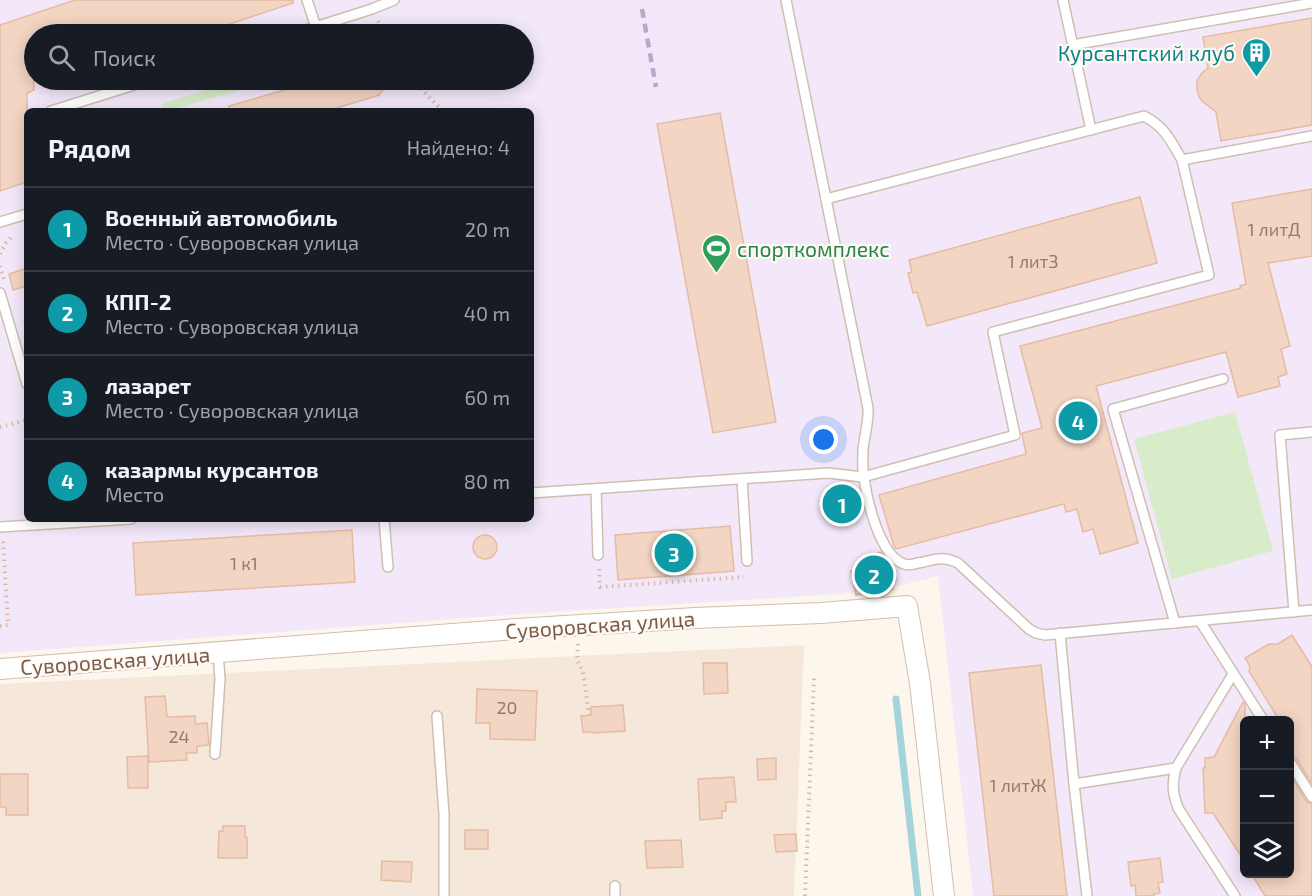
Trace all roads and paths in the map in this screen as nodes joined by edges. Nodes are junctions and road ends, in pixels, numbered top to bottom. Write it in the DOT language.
graph roads {
  1 [pos="307,0"];
  2 [pos="394,0"];
  3 [pos="786,0"];
  4 [pos="1063,0"];
  5 [pos="1312,3"];
  6 [pos="315,24"];
  7 [pos="325,24"];
  8 [pos="1072,45"];
  9 [pos="118,90"];
  10 [pos="422,90"];
  11 [pos="61,108"];
  12 [pos="440,108"];
  13 [pos="1090,130"];
  14 [pos="1312,136"];
  15 [pos="1182,160"];
  16 [pos="826,199"];
  17 [pos="24,215"];
  18 [pos="0,222"];
  19 [pos="20,228"];
  20 [pos="0,254"];
  21 [pos="0,293"];
  22 [pos="24,374"];
  23 [pos="1223,379"];
  24 [pos="24,421"];
  25 [pos="0,427"];
  26 [pos="1312,432"];
  27 [pos="863,477"];
  28 [pos="742,479"];
  29 [pos="596,489"];
  30 [pos="534,494"];
  31 [pos="49,522"];
  32 [pos="384,522"];
  33 [pos="1,527"];
  34 [pos="598,555"];
  35 [pos="747,561"];
  36 [pos="388,567"];
  37 [pos="1312,610"];
  38 [pos="1294,612"];
  39 [pos="1200,621"];
  40 [pos="1175,623"];
  41 [pos="0,626"];
  42 [pos="576,626"];
  43 [pos="1060,633"];
  44 [pos="218,653"];
  45 [pos="0,669"];
  46 [pos="1233,674"];
  47 [pos="814,678"];
  48 [pos="589,715"];
  49 [pos="437,716"];
  50 [pos="1260,716"];
  51 [pos="215,754"];
  52 [pos="1176,768"];
  53 [pos="1294,768"];
  54 [pos="1074,784"];
  55 [pos="1312,797"];
  56 [pos="444,896"];
  57 [pos="805,896"];
  58 [pos="944,896"];
  59 [pos="1087,896"];
  60 [pos="1235,896"];
  1 -- 6 [label="lane"];
  2 -- 7 [label="lane"];
  3 -- 16 [label="lane"];
  4 -- 8 [label="lane"];
  5 -- 8 [label="lane"];
  8 -- 13 [label="lane"];
  9 -- 11 [label="lane"];
  10 -- 12 [label="path"];
  13 -- 15 [label="lane"];
  13 -- 16 [label="lane"];
  14 -- 15 [label="lane"];
  15 -- 27 [label="lane"];
  16 -- 27 [label="lane"];
  17 -- 18 [label="lane"];
  19 -- 20 [label="path"];
  21 -- 22 [label="lane"];
  23 -- 40 [label="lane"];
  24 -- 25 [label="path"];
  26 -- 38 [label="lane"];
  27 -- 28 [label="lane"];
  27 -- 43 [label="lane"];
  28 -- 29 [label="lane"];
  28 -- 35 [label="lane"];
  29 -- 30 [label="lane"];
  29 -- 34 [label="lane"];
  31 -- 33 [label="lane"];
  32 -- 36 [label="lane"];
  33 -- 41 [label="path"];
  34 -- 35 [label="path"];
  37 -- 38 [label="lane"];
  38 -- 39 [label="lane"];
  39 -- 40 [label="lane"];
  39 -- 46 [label="lane"];
  40 -- 43 [label="lane"];
  42 -- 44 [label="street, Суворовская улица"];
  42 -- 48 [label="path"];
  42 -- 58 [label="street, Суворовская улица"];
  43 -- 54 [label="lane"];
  44 -- 45 [label="street, Суворовская улица"];
  44 -- 51 [label="lane"];
  46 -- 50 [label="lane"];
  46 -- 52 [label="lane"];
  47 -- 57 [label="path"];
  49 -- 56 [label="lane"];
  52 -- 54 [label="lane"];
  52 -- 60 [label="lane"];
  53 -- 55 [label="lane"];
  54 -- 59 [label="lane"];
}
